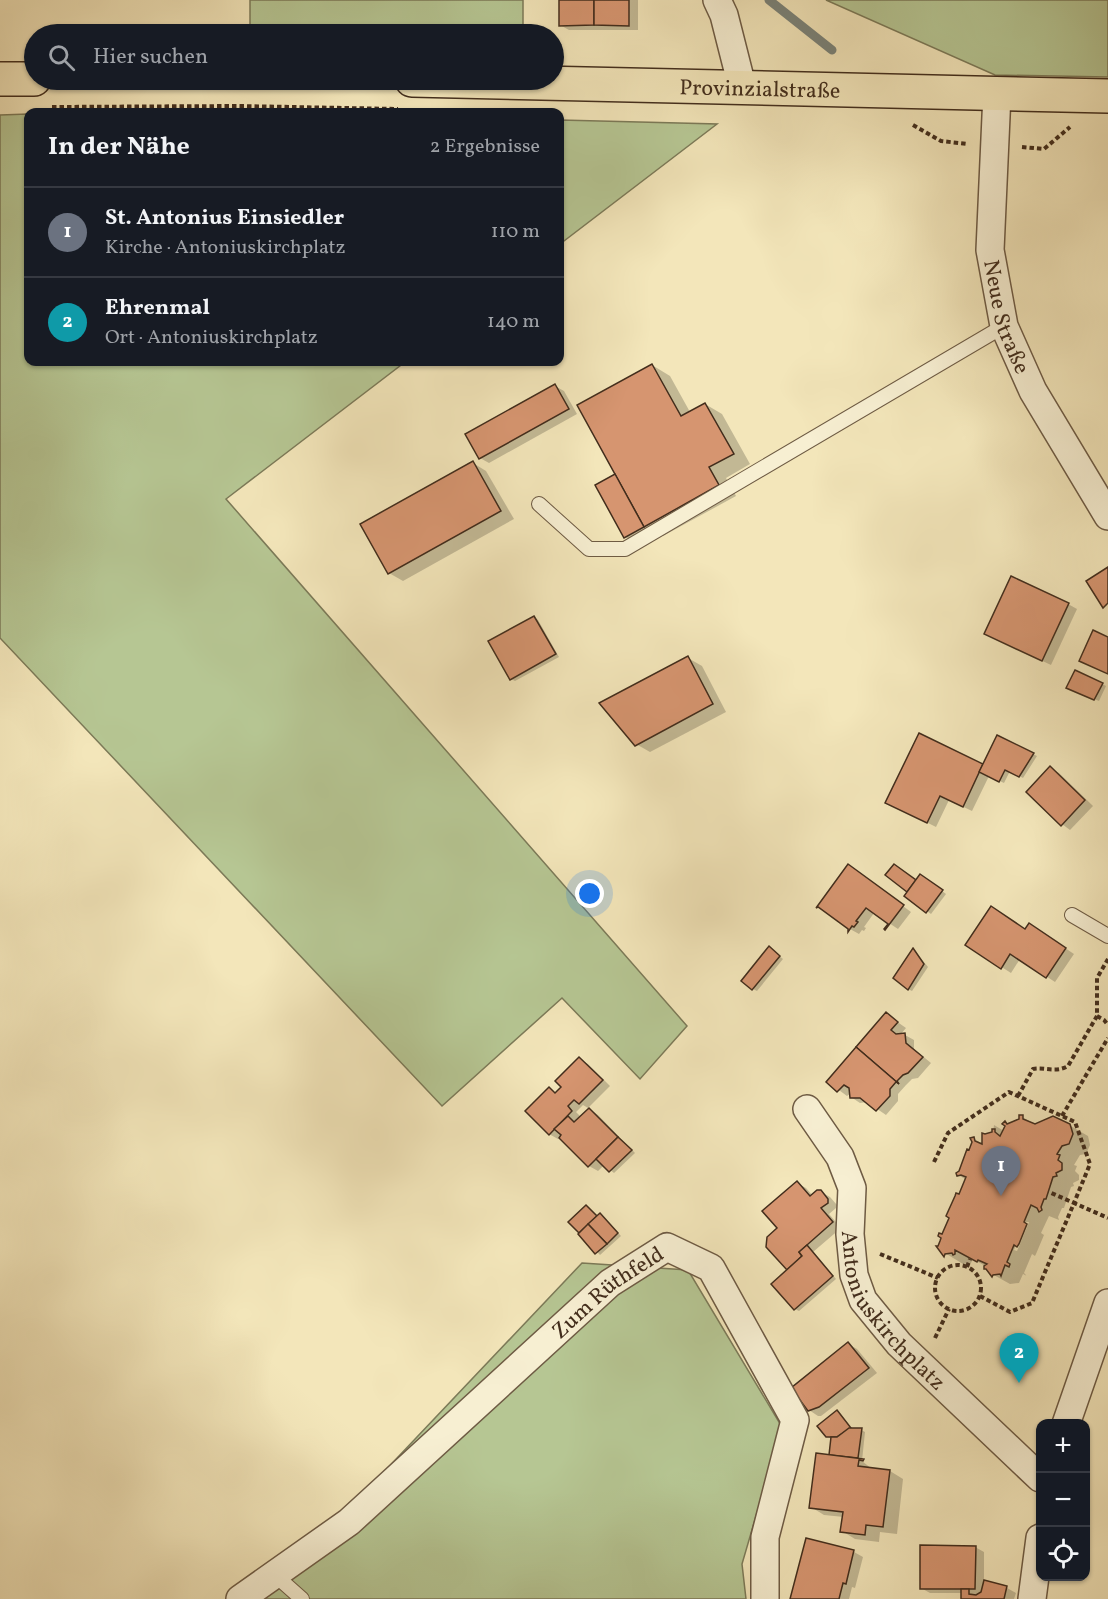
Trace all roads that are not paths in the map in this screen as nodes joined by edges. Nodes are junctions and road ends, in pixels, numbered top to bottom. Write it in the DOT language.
graph roads {
  1 [pos="717,0"];
  2 [pos="0,79"];
  3 [pos="742,86"];
  4 [pos="24,87"];
  5 [pos="407,94"];
  6 [pos="998,94"];
  7 [pos="1108,96"];
  8 [pos="1004,326"];
  9 [pos="538,504"];
  10 [pos="1108,516"];
  11 [pos="1072,915"];
  12 [pos="1108,936"];
  13 [pos="807,1109"];
  14 [pos="1108,1303"];
  15 [pos="1068,1419"];
  16 [pos="1036,1473"];
  17 [pos="1036,1572"];
  18 [pos="275,1575"];
  19 [pos="240,1599"];
  20 [pos="302,1599"];
  21 [pos="765,1599"];
  22 [pos="1032,1599"];
  1 -- 3 [label="street"];
  2 -- 4 [label="main road"];
  3 -- 5 [label="main road, Provinzialstraße"];
  3 -- 6 [label="main road, Provinzialstraße"];
  6 -- 7 [label="main road, Provinzialstraße"];
  6 -- 8 [label="street, Neue Straße"];
  8 -- 9 [label="lane"];
  8 -- 10 [label="street, Neue Straße"];
  11 -- 12 [label="lane"];
  13 -- 16 [label="street, Antoniuskirchplatz"];
  14 -- 15 [label="street"];
  17 -- 22 [label="street"];
  18 -- 19 [label="street, Zum Rüthfeld"];
  18 -- 20 [label="lane"];
  18 -- 21 [label="street, Zum Rüthfeld"];
}
